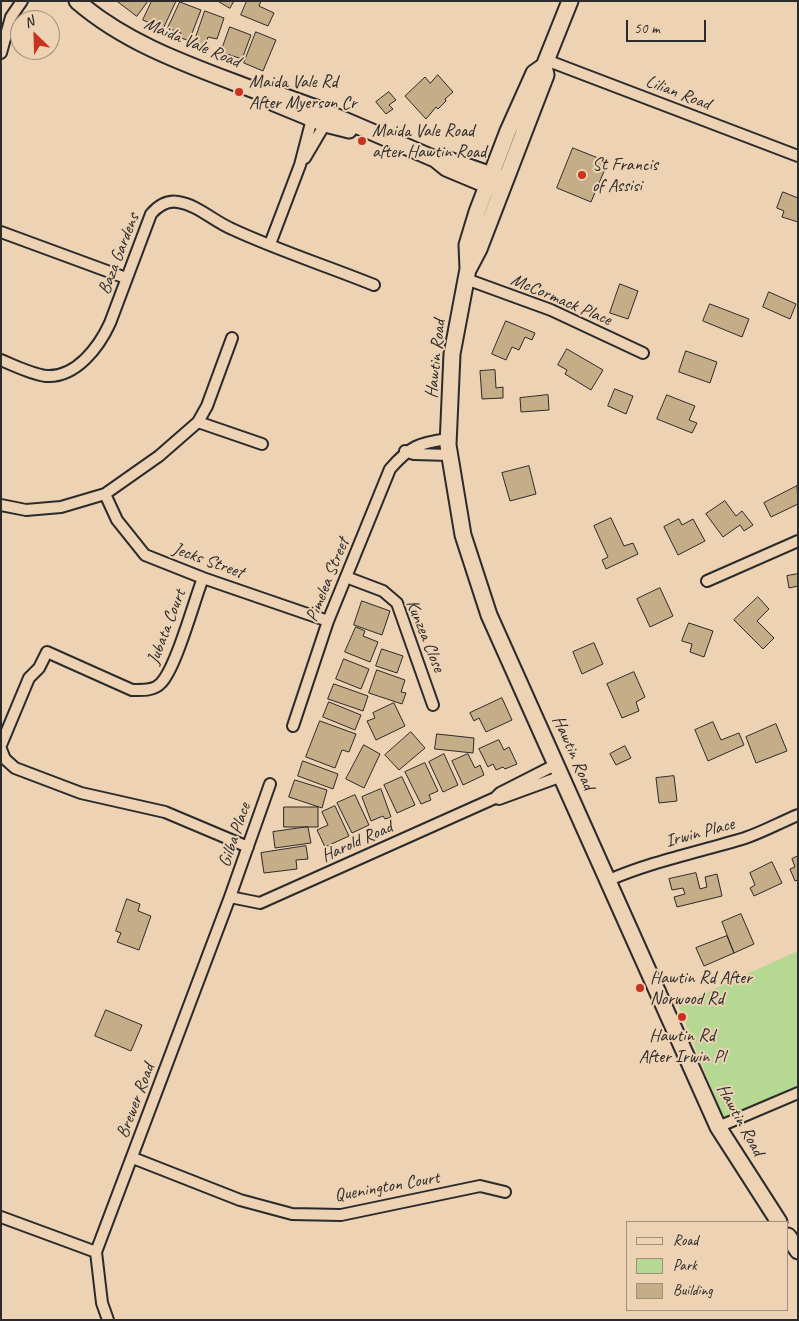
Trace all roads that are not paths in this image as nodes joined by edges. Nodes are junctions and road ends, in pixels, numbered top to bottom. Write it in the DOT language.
graph roads {
  1 [pos="22,1"];
  2 [pos="77,1"];
  3 [pos="88,1"];
  4 [pos="570,1"];
  5 [pos="110,24"];
  6 [pos="1,53"];
  7 [pos="545,63"];
  8 [pos="321,116"];
  9 [pos="798,156"];
  10 [pos="300,165"];
  11 [pos="496,183"];
  12 [pos="1,232"];
  13 [pos="270,244"];
  14 [pos="467,274"];
  15 [pos="126,278"];
  16 [pos="374,285"];
  17 [pos="232,338"];
  18 [pos="643,353"];
  19 [pos="1,360"];
  20 [pos="198,422"];
  21 [pos="448,439"];
  22 [pos="262,444"];
  23 [pos="405,452"];
  24 [pos="450,455"];
  25 [pos="105,494"];
  26 [pos="1,505"];
  27 [pos="798,542"];
  28 [pos="346,577"];
  29 [pos="203,578"];
  30 [pos="707,581"];
  31 [pos="328,621"];
  32 [pos="433,705"];
  33 [pos="292,726"];
  34 [pos="2,751"];
  35 [pos="560,770"];
  36 [pos="270,784"];
  37 [pos="798,815"];
  38 [pos="248,847"];
  39 [pos="609,880"];
  40 [pos="230,897"];
  41 [pos="798,1092"];
  42 [pos="718,1127"];
  43 [pos="133,1158"];
  44 [pos="506,1192"];
  45 [pos="1,1216"];
  46 [pos="778,1221"];
  47 [pos="789,1238"];
  48 [pos="798,1251"];
  49 [pos="96,1252"];
  50 [pos="108,1320"];
  1 -- 6 [label="street"];
  2 -- 5 [label="main road, Maida Vale Road"];
  3 -- 5 [label="main road, Maida Vale Road"];
  4 -- 7 [label="main road, Hawtin Road"];
  5 -- 8 [label="main road, Maida Vale Road"];
  7 -- 9 [label="street, Lilian Road"];
  7 -- 11 [label="main road, Hawtin Road"];
  8 -- 10 [label="street"];
  8 -- 10 [label="street"];
  8 -- 11 [label="main road, Maida Vale Road"];
  10 -- 13 [label="street"];
  11 -- 14 [label="main road, Hawtin Road"];
  12 -- 15 [label="street"];
  13 -- 15 [label="street, Baza Gardens"];
  13 -- 16 [label="street, Baza Gardens"];
  14 -- 18 [label="street, McCormack Place"];
  14 -- 21 [label="main road, Hawtin Road"];
  15 -- 19 [label="street, Baza Gardens"];
  17 -- 20 [label="street"];
  20 -- 22 [label="street"];
  20 -- 25 [label="street"];
  21 -- 23 [label="street, Pimelea Street"];
  21 -- 24 [label="main road, Hawtin Road"];
  23 -- 24 [label="street"];
  23 -- 28 [label="street, Pimelea Street"];
  24 -- 35 [label="main road, Hawtin Road"];
  25 -- 26 [label="street"];
  25 -- 29 [label="street, Jecks Street"];
  27 -- 30 [label="street"];
  28 -- 31 [label="street, Pimelea Street"];
  28 -- 32 [label="street, Kunzea Close"];
  29 -- 31 [label="street, Jecks Street"];
  29 -- 34 [label="street, Jubata Court"];
  31 -- 33 [label="street, Pimelea Street"];
  34 -- 38 [label="street"];
  35 -- 39 [label="main road, Hawtin Road"];
  35 -- 40 [label="street, Harold Road"];
  36 -- 38 [label="street, Gilba Place"];
  37 -- 39 [label="street, Irwin Place"];
  38 -- 40 [label="street, Gilba Place"];
  39 -- 42 [label="main road, Hawtin Road"];
  40 -- 43 [label="street, Brewer Road"];
  41 -- 42 [label="street"];
  42 -- 46 [label="main road, Hawtin Road"];
  43 -- 44 [label="street, Quenington Court"];
  43 -- 49 [label="street, Brewer Road"];
  45 -- 49 [label="street"];
  47 -- 48 [label="main road"];
  49 -- 50 [label="street, Brewer Road"];
}
